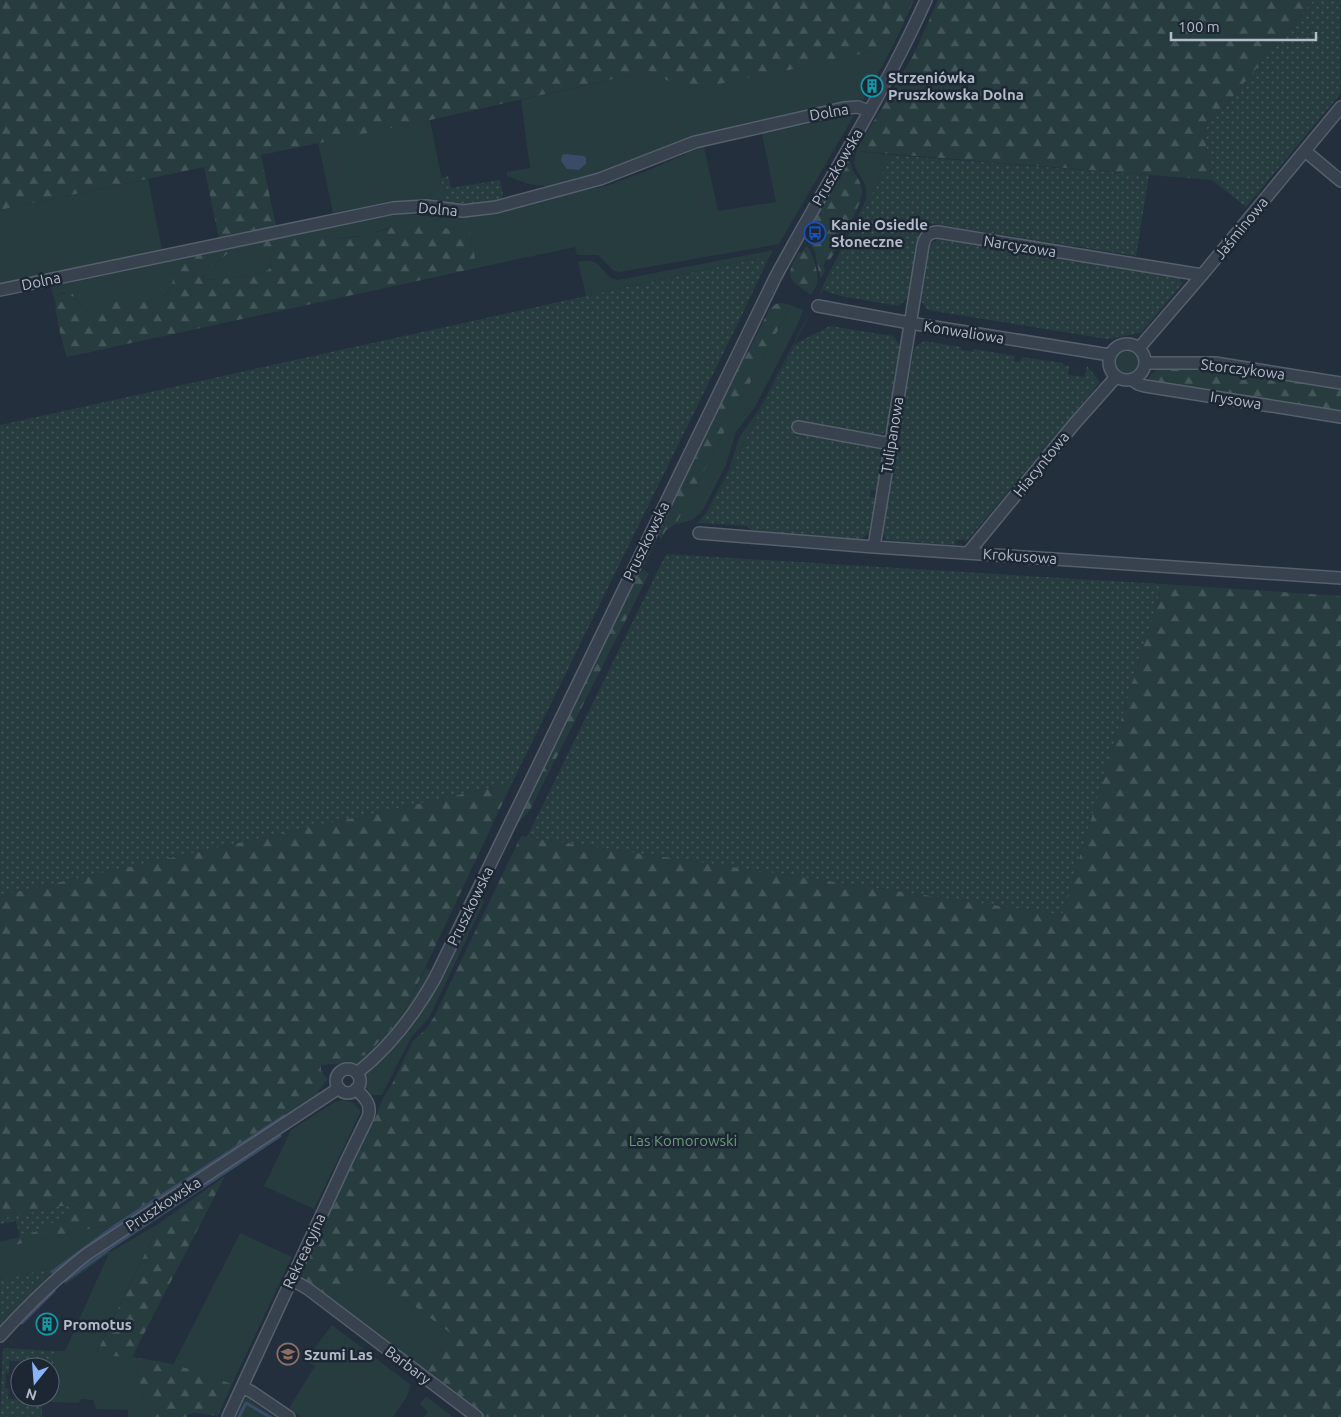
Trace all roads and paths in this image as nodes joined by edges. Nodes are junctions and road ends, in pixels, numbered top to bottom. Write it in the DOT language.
graph roads {
  1 [pos="926,0"];
  2 [pos="1341,107"];
  3 [pos="869,111"];
  4 [pos="1305,151"];
  5 [pos="1341,181"];
  6 [pos="1202,276"];
  7 [pos="0,290"];
  8 [pos="818,306"];
  9 [pos="910,323"];
  10 [pos="1139,348"];
  11 [pos="1110,355"];
  12 [pos="1145,363"];
  13 [pos="1116,377"];
  14 [pos="1132,380"];
  15 [pos="1341,383"];
  16 [pos="1341,417"];
  17 [pos="798,427"];
  18 [pos="891,444"];
  19 [pos="699,533"];
  20 [pos="874,547"];
  21 [pos="968,553"];
  22 [pos="1341,578"];
  23 [pos="357,1073"];
  24 [pos="339,1088"];
  25 [pos="356,1089"];
  26 [pos="291,1279"];
  27 [pos="0,1336"];
  28 [pos="242,1387"];
  29 [pos="228,1417"];
  30 [pos="289,1417"];
  31 [pos="477,1417"];
  1 -- 3 [label="street, Pruszkowska"];
  2 -- 4 [label="street, Jaśminowa"];
  3 -- 7 [label="street, Dolna"];
  3 -- 23 [label="street, Pruszkowska"];
  4 -- 5 [label="street"];
  4 -- 6 [label="street, Jaśminowa"];
  6 -- 9 [label="street, Narcyzowa"];
  6 -- 10 [label="street, Jaśminowa"];
  8 -- 9 [label="street, Konwaliowa"];
  9 -- 11 [label="street, Konwaliowa"];
  9 -- 18 [label="street, Tulipanowa"];
  10 -- 11 [label="street"];
  10 -- 12 [label="street"];
  11 -- 13 [label="street"];
  12 -- 14 [label="street"];
  12 -- 15 [label="street, Storczykowa"];
  13 -- 14 [label="street"];
  13 -- 21 [label="street, Hiacyntowa"];
  14 -- 16 [label="street, Irysowa"];
  17 -- 18 [label="street"];
  18 -- 20 [label="street, Tulipanowa"];
  19 -- 20 [label="street, Krokusowa"];
  20 -- 21 [label="street, Krokusowa"];
  21 -- 22 [label="street, Krokusowa"];
  23 -- 24 [label="street"];
  23 -- 25 [label="street"];
  24 -- 25 [label="street"];
  24 -- 27 [label="street, Pruszkowska"];
  25 -- 26 [label="street, Rekreacyjna"];
  26 -- 28 [label="street, Rekreacyjna"];
  26 -- 31 [label="street, Barbary"];
  28 -- 29 [label="street, Rekreacyjna"];
  28 -- 30 [label="street"];
}
